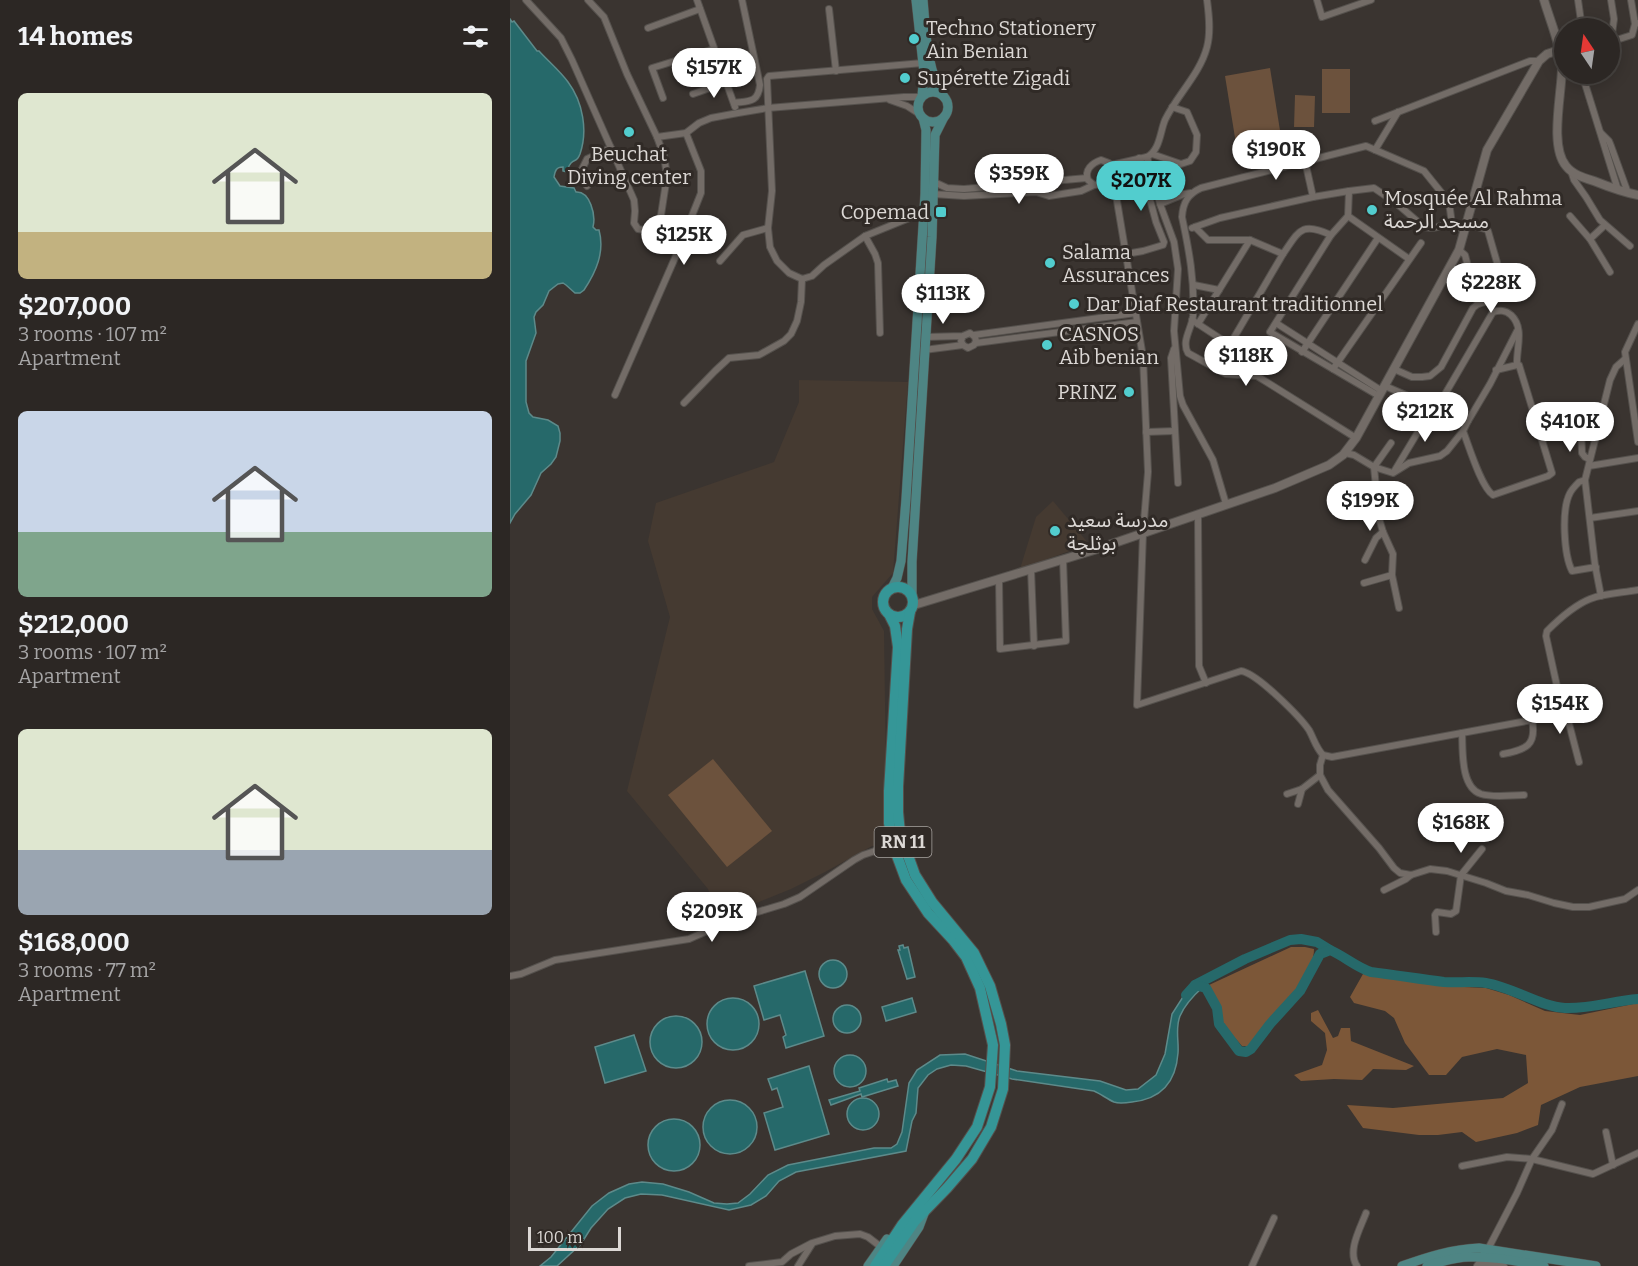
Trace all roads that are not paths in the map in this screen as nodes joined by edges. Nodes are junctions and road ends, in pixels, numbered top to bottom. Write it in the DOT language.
graph roads {
  1 [pos="526,0"];
  2 [pos="588,0"];
  3 [pos="697,0"];
  4 [pos="742,0"];
  5 [pos="915,0"];
  6 [pos="923,0"];
  7 [pos="1207,0"];
  8 [pos="1317,0"];
  9 [pos="1371,0"];
  10 [pos="1544,0"];
  11 [pos="1578,0"];
  12 [pos="1611,0"];
  13 [pos="1631,0"];
  14 [pos="1352,3"];
  15 [pos="700,9"];
  16 [pos="829,9"];
  17 [pos="1581,18"];
  18 [pos="1614,18"];
  19 [pos="1637,24"];
  20 [pos="648,28"];
  21 [pos="1554,28"];
  22 [pos="1620,39"];
  23 [pos="714,49"];
  24 [pos="1554,52"];
  25 [pos="1539,61"];
  26 [pos="923,63"];
  27 [pos="836,71"];
  28 [pos="727,82"];
  29 [pos="1561,84"];
  30 [pos="1585,84"];
  31 [pos="693,94"];
  32 [pos="922,97"];
  33 [pos="944,97"];
  34 [pos="663,98"];
  35 [pos="883,99"];
  36 [pos="734,103"];
  37 [pos="1172,107"];
  38 [pos="768,108"];
  39 [pos="1399,112"];
  40 [pos="738,113"];
  41 [pos="922,117"];
  42 [pos="944,117"];
  43 [pos="1375,121"];
  44 [pos="687,133"];
  45 [pos="1600,133"];
  46 [pos="657,137"];
  47 [pos="611,148"];
  48 [pos="1375,150"];
  49 [pos="1149,156"];
  50 [pos="1139,158"];
  51 [pos="1305,162"];
  52 [pos="1111,165"];
  53 [pos="1571,171"];
  54 [pos="1110,176"];
  55 [pos="1087,178"];
  56 [pos="934,182"];
  57 [pos="1094,185"];
  58 [pos="587,186"];
  59 [pos="1349,191"];
  60 [pos="1618,191"];
  61 [pos="1191,193"];
  62 [pos="1628,193"];
  63 [pos="933,194"];
  64 [pos="1638,195"];
  65 [pos="1313,197"];
  66 [pos="1160,204"];
  67 [pos="924,212"];
  68 [pos="1348,216"];
  69 [pos="1570,216"];
  70 [pos="1452,224"];
  71 [pos="1605,225"];
  72 [pos="1195,227"];
  73 [pos="1465,227"];
  74 [pos="768,228"];
  75 [pos="1185,231"];
  76 [pos="865,236"];
  77 [pos="1331,236"];
  78 [pos="1378,238"];
  79 [pos="1590,239"];
  80 [pos="1250,240"];
  81 [pos="1421,243"];
  82 [pos="1630,246"];
  83 [pos="1459,250"];
  84 [pos="1126,254"];
  85 [pos="1283,254"];
  86 [pos="1409,259"];
  87 [pos="720,261"];
  88 [pos="1610,272"];
  89 [pos="802,279"];
  90 [pos="1194,285"];
  91 [pos="1219,290"];
  92 [pos="1478,304"];
  93 [pos="1136,313"];
  94 [pos="1072,322"];
  95 [pos="1137,322"];
  96 [pos="1195,322"];
  97 [pos="1276,323"];
  98 [pos="1638,324"];
  99 [pos="1088,328"];
  100 [pos="1519,328"];
  101 [pos="880,333"];
  102 [pos="974,335"];
  103 [pos="963,336"];
  104 [pos="925,338"];
  105 [pos="976,343"];
  106 [pos="1308,343"];
  107 [pos="963,345"];
  108 [pos="1175,347"];
  109 [pos="924,350"];
  110 [pos="1302,352"];
  111 [pos="1625,359"];
  112 [pos="1337,363"];
  113 [pos="1517,365"];
  114 [pos="1333,369"];
  115 [pos="1394,369"];
  116 [pos="1496,370"];
  117 [pos="1382,391"];
  118 [pos="615,395"];
  119 [pos="1441,400"];
  120 [pos="1419,401"];
  121 [pos="684,403"];
  122 [pos="1433,407"];
  123 [pos="1468,421"];
  124 [pos="1403,426"];
  125 [pos="1581,426"];
  126 [pos="1175,431"];
  127 [pos="1463,431"];
  128 [pos="1146,432"];
  129 [pos="1356,438"];
  130 [pos="1638,442"];
  131 [pos="1391,443"];
  132 [pos="1345,453"];
  133 [pos="1638,458"];
  134 [pos="1589,462"];
  135 [pos="1374,467"];
  136 [pos="1393,473"];
  137 [pos="1585,480"];
  138 [pos="1178,483"];
  139 [pos="1226,504"];
  140 [pos="1638,512"];
  141 [pos="1198,514"];
  142 [pos="1590,518"];
  143 [pos="1383,532"];
  144 [pos="1143,533"];
  145 [pos="1063,559"];
  146 [pos="1365,560"];
  147 [pos="1596,567"];
  148 [pos="1031,569"];
  149 [pos="1392,575"];
  150 [pos="999,579"];
  151 [pos="1364,583"];
  152 [pos="892,588"];
  153 [pos="1638,590"];
  154 [pos="1600,596"];
  155 [pos="912,604"];
  156 [pos="1399,608"];
  157 [pos="889,614"];
  158 [pos="1035,646"];
  159 [pos="1206,683"];
  160 [pos="1560,699"];
  161 [pos="1532,720"];
  162 [pos="1462,733"];
  163 [pos="1503,754"];
  164 [pos="1323,755"];
  165 [pos="1579,762"];
  166 [pos="1320,776"];
  167 [pos="1302,789"];
  168 [pos="1287,794"];
  169 [pos="1524,795"];
  170 [pos="1298,804"];
  171 [pos="893,845"];
  172 [pos="1482,849"];
  173 [pos="1411,875"];
  174 [pos="1461,875"];
  175 [pos="1384,890"];
  176 [pos="1638,890"];
  177 [pos="1436,932"];
  178 [pos="510,976"];
  179 [pos="1562,1104"];
  180 [pos="1606,1132"];
  181 [pos="1638,1153"];
  182 [pos="1532,1159"];
  183 [pos="1613,1165"];
  184 [pos="1462,1166"];
  185 [pos="925,1210"];
  186 [pos="1366,1214"];
  187 [pos="1274,1218"];
  188 [pos="902,1225"];
  189 [pos="812,1243"];
  190 [pos="881,1247"];
  191 [pos="1488,1249"];
  192 [pos="1478,1264"];
  193 [pos="749,1266"];
  194 [pos="798,1266"];
  195 [pos="868,1266"];
  196 [pos="875,1266"];
  197 [pos="884,1266"];
  198 [pos="893,1266"];
  199 [pos="1252,1266"];
  200 [pos="1357,1266"];
  201 [pos="1402,1266"];
  202 [pos="1427,1266"];
  203 [pos="1504,1266"];
  204 [pos="1544,1266"];
  205 [pos="1596,1266"];
  1 -- 47 [label="street"];
  2 -- 46 [label="street"];
  3 -- 15 [label="street"];
  4 -- 36 [label="street"];
  5 -- 26 [label="main road"];
  6 -- 33 [label="main road"];
  7 -- 37 [label="street"];
  8 -- 14 [label="street"];
  9 -- 14 [label="street"];
  10 -- 21 [label="main road"];
  11 -- 17 [label="street"];
  12 -- 18 [label="street"];
  13 -- 19 [label="street"];
  15 -- 20 [label="street"];
  15 -- 23 [label="street"];
  16 -- 27 [label="street"];
  19 -- 22 [label="street"];
  23 -- 28 [label="street"];
  23 -- 34 [label="street"];
  24 -- 25 [label="main road"];
  25 -- 39 [label="street"];
  25 -- 73 [label="main road"];
  26 -- 27 [label="street"];
  26 -- 32 [label="main road"];
  27 -- 38 [label="street"];
  28 -- 31 [label="street"];
  28 -- 36 [label="street"];
  29 -- 53 [label="main road"];
  30 -- 45 [label="street"];
  32 -- 33 [label="main road"];
  32 -- 35 [label="street"];
  32 -- 41 [label="main road"];
  33 -- 42 [label="main road"];
  35 -- 38 [label="street"];
  35 -- 41 [label="street"];
  36 -- 40 [label="street"];
  37 -- 49 [label="street"];
  37 -- 49 [label="street"];
  38 -- 40 [label="street"];
  38 -- 74 [label="street"];
  39 -- 43 [label="street"];
  39 -- 48 [label="street"];
  40 -- 44 [label="street"];
  41 -- 42 [label="main road"];
  41 -- 67 [label="main road"];
  42 -- 56 [label="main road, RN 11"];
  44 -- 46 [label="street"];
  44 -- 118 [label="street"];
  45 -- 60 [label="street"];
  45 -- 62 [label="street"];
  46 -- 47 [label="street"];
  47 -- 58 [label="street"];
  48 -- 51 [label="street"];
  48 -- 70 [label="street"];
  49 -- 50 [label="street"];
  49 -- 66 [label="street"];
  50 -- 52 [label="street"];
  50 -- 84 [label="street"];
  51 -- 61 [label="street"];
  51 -- 65 [label="street"];
  52 -- 54 [label="street"];
  52 -- 55 [label="street"];
  53 -- 60 [label="main road"];
  53 -- 71 [label="street"];
  54 -- 57 [label="street"];
  54 -- 84 [label="street"];
  55 -- 56 [label="street"];
  55 -- 57 [label="street"];
  56 -- 63 [label="main road, RN 11"];
  57 -- 63 [label="street"];
  59 -- 65 [label="street"];
  59 -- 68 [label="street"];
  59 -- 70 [label="street"];
  60 -- 62 [label="main road"];
  61 -- 66 [label="street"];
  61 -- 75 [label="street"];
  62 -- 64 [label="main road"];
  63 -- 104 [label="main road, RN 11"];
  65 -- 72 [label="street"];
  66 -- 108 [label="street"];
  67 -- 76 [label="street"];
  67 -- 152 [label="main road"];
  68 -- 77 [label="street"];
  68 -- 78 [label="street"];
  69 -- 79 [label="street"];
  70 -- 73 [label="street"];
  71 -- 79 [label="street"];
  71 -- 82 [label="street"];
  72 -- 75 [label="street"];
  72 -- 80 [label="street"];
  73 -- 83 [label="main road"];
  73 -- 92 [label="street"];
  74 -- 87 [label="street"];
  74 -- 89 [label="street"];
  75 -- 90 [label="street"];
  76 -- 89 [label="street"];
  76 -- 101 [label="street"];
  77 -- 85 [label="street"];
  77 -- 97 [label="street"];
  78 -- 86 [label="street"];
  78 -- 106 [label="street"];
  79 -- 88 [label="street"];
  80 -- 85 [label="street"];
  80 -- 91 [label="street"];
  81 -- 86 [label="street"];
  83 -- 92 [label="street"];
  83 -- 115 [label="main road"];
  84 -- 93 [label="street"];
  85 -- 96 [label="street"];
  86 -- 112 [label="street"];
  89 -- 121 [label="street"];
  90 -- 91 [label="street"];
  90 -- 96 [label="street"];
  91 -- 96 [label="street"];
  92 -- 115 [label="street"];
  93 -- 94 [label="street"];
  93 -- 95 [label="street"];
  94 -- 99 [label="street"];
  94 -- 102 [label="street"];
  95 -- 99 [label="street"];
  95 -- 128 [label="street"];
  96 -- 129 [label="street"];
  97 -- 106 [label="street"];
  97 -- 110 [label="street"];
  98 -- 111 [label="street"];
  99 -- 105 [label="street"];
  100 -- 113 [label="street"];
  100 -- 116 [label="street"];
  100 -- 119 [label="street"];
  102 -- 103 [label="street"];
  102 -- 105 [label="street"];
  103 -- 104 [label="street"];
  103 -- 107 [label="street"];
  104 -- 109 [label="main road, RN 11"];
  105 -- 107 [label="street"];
  106 -- 110 [label="street"];
  106 -- 112 [label="street"];
  107 -- 109 [label="street"];
  108 -- 126 [label="street"];
  108 -- 139 [label="street"];
  109 -- 155 [label="main road, RN 11"];
  110 -- 114 [label="street"];
  111 -- 130 [label="street"];
  111 -- 134 [label="street"];
  112 -- 114 [label="street"];
  112 -- 117 [label="street"];
  113 -- 116 [label="street"];
  113 -- 127 [label="street"];
  114 -- 117 [label="street"];
  115 -- 117 [label="main road"];
  116 -- 123 [label="street"];
  117 -- 120 [label="street"];
  117 -- 129 [label="main road"];
  119 -- 122 [label="street"];
  119 -- 123 [label="street"];
  120 -- 122 [label="street"];
  120 -- 124 [label="street"];
  122 -- 136 [label="street"];
  123 -- 127 [label="street"];
  125 -- 134 [label="street"];
  126 -- 128 [label="street"];
  126 -- 138 [label="street"];
  127 -- 136 [label="street"];
  128 -- 144 [label="street"];
  129 -- 132 [label="main road"];
  131 -- 135 [label="street"];
  132 -- 135 [label="street"];
  132 -- 139 [label="main road"];
  133 -- 134 [label="street"];
  134 -- 137 [label="street"];
  135 -- 136 [label="street"];
  135 -- 143 [label="street"];
  137 -- 142 [label="street"];
  137 -- 147 [label="street"];
  139 -- 141 [label="main road"];
  140 -- 142 [label="street"];
  141 -- 144 [label="main road"];
  141 -- 159 [label="street"];
  142 -- 147 [label="street"];
  143 -- 146 [label="street"];
  143 -- 149 [label="street"];
  144 -- 145 [label="main road"];
  144 -- 159 [label="street"];
  145 -- 148 [label="main road"];
  145 -- 158 [label="street"];
  147 -- 154 [label="street"];
  148 -- 150 [label="main road"];
  148 -- 158 [label="street"];
  149 -- 151 [label="street"];
  149 -- 156 [label="street"];
  150 -- 155 [label="main road"];
  150 -- 158 [label="street"];
  152 -- 155 [label="highway"];
  152 -- 157 [label="highway"];
  153 -- 154 [label="street"];
  154 -- 160 [label="street"];
  155 -- 157 [label="highway"];
  155 -- 185 [label="highway, RN 11"];
  157 -- 171 [label="highway, RN 11"];
  159 -- 164 [label="street"];
  160 -- 161 [label="street"];
  160 -- 165 [label="street"];
  161 -- 162 [label="street"];
  161 -- 163 [label="street"];
  162 -- 164 [label="street"];
  162 -- 169 [label="street"];
  164 -- 166 [label="street"];
  166 -- 167 [label="street"];
  166 -- 173 [label="street"];
  167 -- 168 [label="street"];
  167 -- 170 [label="street"];
  171 -- 178 [label="street"];
  171 -- 188 [label="highway, RN 11"];
  172 -- 174 [label="street"];
  173 -- 174 [label="street"];
  173 -- 175 [label="street"];
  174 -- 176 [label="street"];
  174 -- 177 [label="street"];
  179 -- 182 [label="street"];
  180 -- 183 [label="street"];
  181 -- 183 [label="street"];
  182 -- 183 [label="street"];
  182 -- 184 [label="street"];
  182 -- 191 [label="street"];
  185 -- 197 [label="highway, RN 11"];
  185 -- 198 [label="main road, RN 11"];
  186 -- 200 [label="street"];
  187 -- 199 [label="street"];
  188 -- 190 [label="main road, RN 11"];
  188 -- 196 [label="highway, RN 11"];
  189 -- 190 [label="street"];
  189 -- 193 [label="street"];
  189 -- 194 [label="street"];
  190 -- 195 [label="main road, RN 11"];
  191 -- 201 [label="main road"];
  191 -- 205 [label="main road"];
  192 -- 203 [label="street"];
  202 -- 204 [label="main road"];
}
